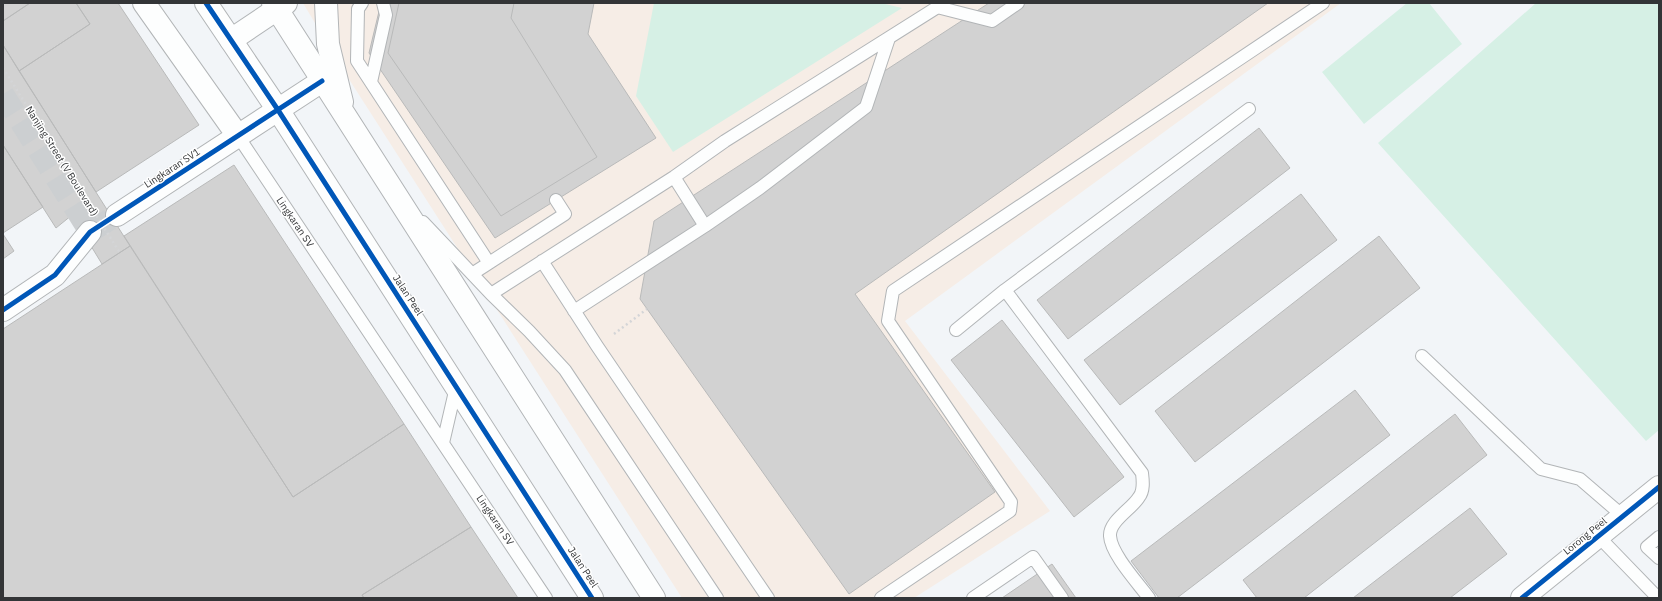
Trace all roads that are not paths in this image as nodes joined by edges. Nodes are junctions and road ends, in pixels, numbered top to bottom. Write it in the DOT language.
graph roads {
  1 [pos="144,3"];
  2 [pos="206,3"];
  3 [pos="326,3"];
  4 [pos="362,3"];
  5 [pos="382,3"];
  6 [pos="1018,3"];
  7 [pos="1323,3"];
  8 [pos="279,5"];
  9 [pos="940,5"];
  10 [pos="890,38"];
  11 [pos="231,40"];
  12 [pos="322,81"];
  13 [pos="371,82"];
  14 [pos="1249,109"];
  15 [pos="278,110"];
  16 [pos="345,118"];
  17 [pos="238,136"];
  18 [pos="674,177"];
  19 [pos="390,186"];
  20 [pos="556,200"];
  21 [pos="116,215"];
  22 [pos="705,226"];
  23 [pos="90,232"];
  24 [pos="542,261"];
  25 [pos="489,263"];
  26 [pos="472,274"];
  27 [pos="1005,290"];
  28 [pos="491,294"];
  29 [pos="7,300"];
  30 [pos="574,311"];
  31 [pos="956,330"];
  32 [pos="1422,356"];
  33 [pos="456,387"];
  34 [pos="443,443"];
  35 [pos="1659,487"];
  36 [pos="1623,516"];
  37 [pos="1599,537"];
  38 [pos="1659,537"];
  39 [pos="1659,558"];
  40 [pos="546,598"];
  41 [pos="592,598"];
  42 [pos="654,598"];
  43 [pos="717,598"];
  44 [pos="768,598"];
  45 [pos="881,598"];
  46 [pos="973,598"];
  47 [pos="1062,598"];
  48 [pos="1149,598"];
  49 [pos="1522,598"];
  50 [pos="1658,598"];
  1 -- 17 [label="street, Lingkaran SV"];
  2 -- 11 [label="street, Jalan Peel"];
  3 -- 16 [label="street"];
  4 -- 13 [label="lane"];
  5 -- 13 [label="lane"];
  6 -- 9 [label="lane"];
  7 -- 45 [label="lane"];
  8 -- 11 [label="street"];
  8 -- 12 [label="street"];
  9 -- 10 [label="lane"];
  10 -- 18 [label="lane"];
  10 -- 22 [label="lane"];
  11 -- 15 [label="street, Jalan Peel"];
  12 -- 15 [label="street, Lingkaran SV1"];
  12 -- 16 [label="street"];
  13 -- 25 [label="lane"];
  14 -- 27 [label="lane"];
  15 -- 17 [label="street, Lingkaran SV1"];
  15 -- 33 [label="street, Jalan Peel"];
  16 -- 19 [label="street"];
  17 -- 21 [label="street, Lingkaran SV1"];
  17 -- 34 [label="lane, Lingkaran SV"];
  18 -- 22 [label="lane"];
  18 -- 24 [label="lane"];
  19 -- 26 [label="lane"];
  19 -- 42 [label="street"];
  20 -- 25 [label="lane"];
  22 -- 30 [label="lane"];
  23 -- 29 [label="street"];
  24 -- 28 [label="lane"];
  24 -- 30 [label="lane"];
  25 -- 26 [label="lane"];
  26 -- 28 [label="lane"];
  27 -- 31 [label="lane"];
  27 -- 48 [label="lane"];
  28 -- 43 [label="lane"];
  30 -- 44 [label="lane"];
  32 -- 36 [label="lane"];
  33 -- 34 [label="lane"];
  33 -- 41 [label="street, Jalan Peel"];
  34 -- 40 [label="lane, Lingkaran SV"];
  35 -- 36 [label="street, Lorong Peel"];
  36 -- 37 [label="street, Lorong Peel"];
  37 -- 49 [label="street, Lorong Peel"];
  37 -- 50 [label="lane"];
  38 -- 39 [label="lane"];
  46 -- 47 [label="lane"];
}
